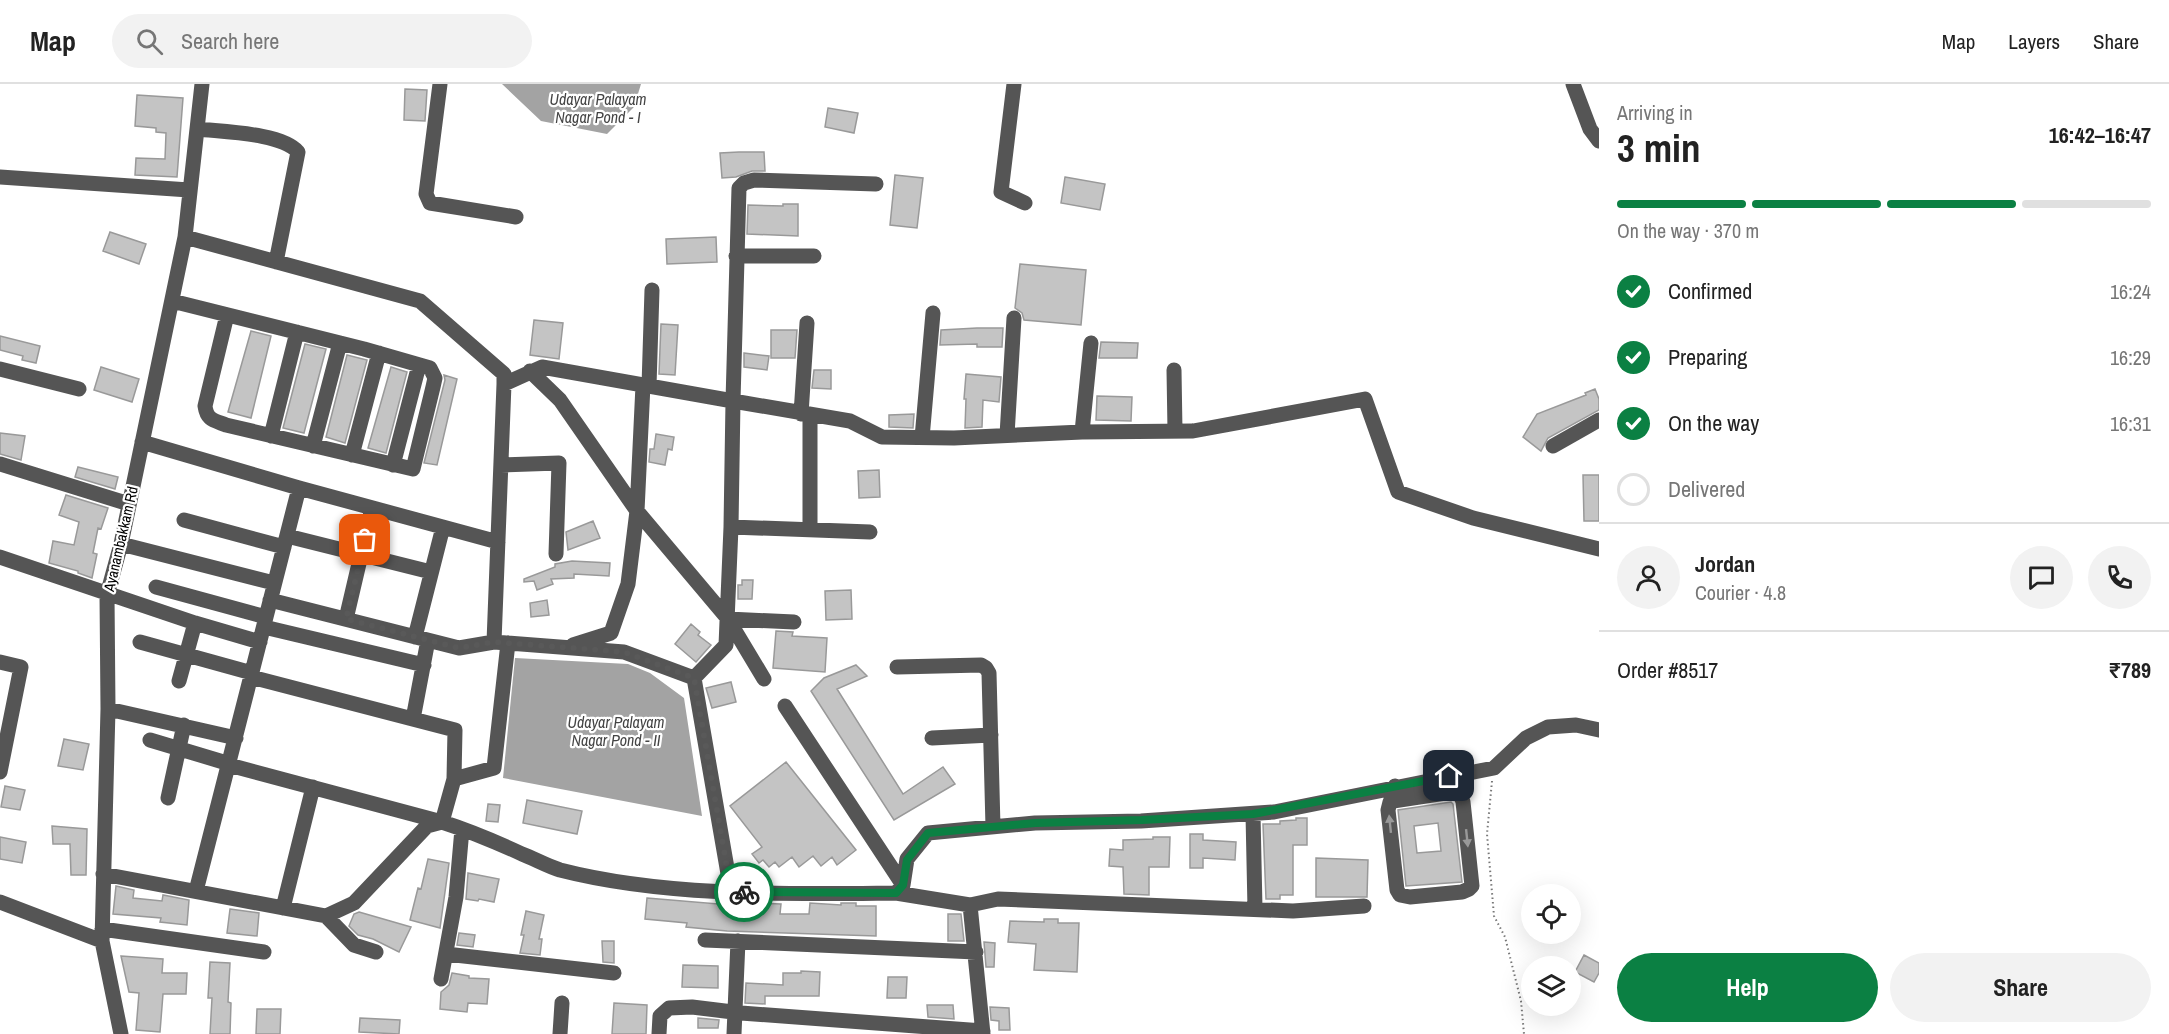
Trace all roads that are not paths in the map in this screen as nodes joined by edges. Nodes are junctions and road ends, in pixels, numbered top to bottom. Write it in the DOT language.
graph roads {
  1 [pos="202,84"];
  2 [pos="440,84"];
  3 [pos="1014,84"];
  4 [pos="1573,84"];
  5 [pos="198,129"];
  6 [pos="1599,141"];
  7 [pos="0,177"];
  8 [pos="876,184"];
  9 [pos="189,190"];
  10 [pos="1025,202"];
  11 [pos="516,217"];
  12 [pos="185,237"];
  13 [pos="736,256"];
  14 [pos="814,256"];
  15 [pos="276,262"];
  16 [pos="652,290"];
  17 [pos="172,301"];
  18 [pos="933,314"];
  19 [pos="227,315"];
  20 [pos="1014,318"];
  21 [pos="807,323"];
  22 [pos="297,332"];
  23 [pos="340,343"];
  24 [pos="1091,343"];
  25 [pos="379,353"];
  26 [pos="0,369"];
  27 [pos="1174,370"];
  28 [pos="530,371"];
  29 [pos="504,384"];
  30 [pos="646,386"];
  31 [pos="79,389"];
  32 [pos="733,401"];
  33 [pos="806,414"];
  34 [pos="1599,420"];
  35 [pos="1175,431"];
  36 [pos="1082,432"];
  37 [pos="1006,435"];
  38 [pos="271,436"];
  39 [pos="922,438"];
  40 [pos="142,442"];
  41 [pos="313,446"];
  42 [pos="1552,447"];
  43 [pos="352,455"];
  44 [pos="0,464"];
  45 [pos="501,465"];
  46 [pos="298,488"];
  47 [pos="129,504"];
  48 [pos="372,508"];
  49 [pos="637,512"];
  50 [pos="184,520"];
  51 [pos="443,527"];
  52 [pos="731,527"];
  53 [pos="810,530"];
  54 [pos="870,532"];
  55 [pos="285,541"];
  56 [pos="498,542"];
  57 [pos="121,544"];
  58 [pos="1598,549"];
  59 [pos="556,554"];
  60 [pos="361,556"];
  61 [pos="0,557"];
  62 [pos="431,572"];
  63 [pos="274,583"];
  64 [pos="156,586"];
  65 [pos="107,594"];
  66 [pos="270,600"];
  67 [pos="346,619"];
  68 [pos="728,619"];
  69 [pos="795,622"];
  70 [pos="195,623"];
  71 [pos="263,629"];
  72 [pos="422,639"];
  73 [pos="140,642"];
  74 [pos="501,643"];
  75 [pos="566,648"];
  76 [pos="186,655"];
  77 [pos="0,662"];
  78 [pos="424,665"];
  79 [pos="897,667"];
  80 [pos="252,675"];
  81 [pos="694,678"];
  82 [pos="764,679"];
  83 [pos="179,681"];
  84 [pos="785,706"];
  85 [pos="108,709"];
  86 [pos="413,719"];
  87 [pos="184,725"];
  88 [pos="1599,730"];
  89 [pos="991,735"];
  90 [pos="236,738"];
  91 [pos="932,738"];
  92 [pos="150,740"];
  93 [pos="180,748"];
  94 [pos="229,764"];
  95 [pos="0,772"];
  96 [pos="1449,776"];
  97 [pos="454,778"];
  98 [pos="314,787"];
  99 [pos="1452,792"];
  100 [pos="1394,793"];
  101 [pos="168,798"];
  102 [pos="1253,814"];
  103 [pos="442,822"];
  104 [pos="993,827"];
  105 [pos="462,828"];
  106 [pos="103,874"];
  107 [pos="899,889"];
  108 [pos="196,891"];
  109 [pos="731,891"];
  110 [pos="0,902"];
  111 [pos="970,905"];
  112 [pos="1364,906"];
  113 [pos="283,908"];
  114 [pos="1254,909"];
  115 [pos="326,916"];
  116 [pos="102,935"];
  117 [pos="705,940"];
  118 [pos="738,941"];
  119 [pos="264,952"];
  120 [pos="376,952"];
  121 [pos="976,952"];
  122 [pos="446,954"];
  123 [pos="614,974"];
  124 [pos="441,979"];
  125 [pos="562,1003"];
  126 [pos="735,1012"];
  127 [pos="983,1033"];
  128 [pos="121,1034"];
  129 [pos="560,1034"];
  130 [pos="659,1034"];
  131 [pos="734,1034"];
  1 -- 5 [label="street, Ayanambakkam Rd"];
  2 -- 11 [label="street"];
  3 -- 10 [label="street"];
  4 -- 6 [label="street"];
  5 -- 9 [label="street, Ayanambakkam Rd"];
  5 -- 15 [label="street"];
  7 -- 9 [label="street"];
  8 -- 13 [label="street"];
  9 -- 12 [label="street, Ayanambakkam Rd"];
  12 -- 15 [label="street"];
  12 -- 17 [label="street, Ayanambakkam Rd"];
  13 -- 14 [label="street"];
  13 -- 32 [label="street"];
  15 -- 29 [label="street"];
  16 -- 30 [label="street"];
  17 -- 19 [label="street"];
  17 -- 40 [label="street, Ayanambakkam Rd"];
  18 -- 39 [label="street"];
  19 -- 22 [label="street"];
  19 -- 38 [label="street"];
  20 -- 37 [label="street"];
  21 -- 33 [label="street"];
  22 -- 23 [label="street"];
  22 -- 38 [label="street"];
  23 -- 25 [label="street"];
  23 -- 41 [label="street"];
  24 -- 36 [label="street"];
  25 -- 43 [label="street"];
  25 -- 43 [label="street"];
  26 -- 31 [label="street"];
  27 -- 35 [label="street"];
  28 -- 29 [label="street"];
  28 -- 30 [label="street"];
  28 -- 49 [label="street"];
  29 -- 45 [label="street"];
  30 -- 32 [label="street"];
  30 -- 49 [label="street"];
  32 -- 33 [label="street"];
  32 -- 52 [label="street"];
  33 -- 39 [label="street"];
  33 -- 53 [label="street"];
  34 -- 42 [label="street"];
  35 -- 36 [label="street"];
  35 -- 58 [label="street"];
  36 -- 37 [label="street"];
  37 -- 39 [label="street"];
  38 -- 41 [label="street"];
  40 -- 46 [label="street"];
  40 -- 47 [label="street, Ayanambakkam Rd"];
  41 -- 43 [label="street"];
  44 -- 47 [label="street"];
  45 -- 56 [label="street"];
  45 -- 59 [label="street"];
  46 -- 48 [label="street"];
  46 -- 55 [label="street"];
  47 -- 57 [label="street, Ayanambakkam Rd"];
  48 -- 51 [label="street"];
  48 -- 60 [label="street"];
  49 -- 68 [label="street"];
  49 -- 75 [label="street"];
  50 -- 55 [label="street"];
  51 -- 56 [label="street"];
  51 -- 62 [label="street"];
  52 -- 53 [label="street"];
  52 -- 68 [label="street"];
  53 -- 54 [label="street"];
  55 -- 60 [label="street"];
  55 -- 63 [label="street"];
  56 -- 74 [label="street"];
  57 -- 63 [label="street"];
  57 -- 65 [label="street, Ayanambakkam Rd"];
  60 -- 62 [label="street"];
  60 -- 67 [label="street"];
  61 -- 65 [label="street"];
  62 -- 72 [label="street"];
  63 -- 66 [label="street"];
  64 -- 71 [label="street"];
  65 -- 70 [label="street"];
  65 -- 85 [label="street, Ayanambakkam Rd"];
  66 -- 67 [label="street"];
  66 -- 71 [label="street"];
  67 -- 72 [label="street"];
  68 -- 69 [label="street"];
  68 -- 81 [label="street"];
  68 -- 82 [label="street"];
  70 -- 71 [label="street"];
  70 -- 76 [label="street"];
  71 -- 78 [label="street"];
  71 -- 80 [label="street"];
  72 -- 74 [label="street"];
  72 -- 78 [label="street"];
  73 -- 76 [label="street"];
  74 -- 75 [label="street"];
  74 -- 97 [label="street"];
  75 -- 81 [label="street"];
  76 -- 80 [label="street"];
  76 -- 83 [label="street"];
  77 -- 95 [label="street"];
  78 -- 86 [label="street"];
  79 -- 89 [label="street"];
  80 -- 86 [label="street"];
  80 -- 90 [label="street"];
  81 -- 109 [label="street"];
  84 -- 107 [label="street"];
  85 -- 87 [label="street"];
  85 -- 106 [label="street, Ayanambakkam Rd"];
  86 -- 97 [label="street"];
  87 -- 90 [label="street"];
  87 -- 93 [label="street"];
  88 -- 96 [label="street"];
  89 -- 91 [label="street"];
  89 -- 104 [label="street"];
  90 -- 94 [label="street"];
  92 -- 93 [label="street"];
  93 -- 94 [label="street"];
  93 -- 101 [label="street"];
  94 -- 98 [label="street"];
  94 -- 108 [label="street"];
  96 -- 99 [label="street"];
  96 -- 100 [label="street"];
  97 -- 103 [label="street"];
  98 -- 103 [label="street"];
  98 -- 113 [label="street"];
  99 -- 100 [label="street"];
  99 -- 100 [label="street, one-way"];
  100 -- 102 [label="street"];
  102 -- 104 [label="street"];
  102 -- 114 [label="street"];
  103 -- 105 [label="street"];
  103 -- 115 [label="street"];
  104 -- 107 [label="street"];
  105 -- 109 [label="street"];
  105 -- 122 [label="street"];
  106 -- 108 [label="street"];
  106 -- 116 [label="street, Ayanambakkam Rd"];
  107 -- 109 [label="street"];
  107 -- 111 [label="street"];
  108 -- 113 [label="street"];
  110 -- 116 [label="street"];
  111 -- 114 [label="street"];
  111 -- 121 [label="street"];
  112 -- 114 [label="street"];
  113 -- 115 [label="street"];
  115 -- 120 [label="street"];
  116 -- 119 [label="street"];
  116 -- 128 [label="street, Ayanambakkam Rd"];
  117 -- 118 [label="street"];
  118 -- 121 [label="street"];
  118 -- 126 [label="street"];
  121 -- 127 [label="street"];
  122 -- 123 [label="street"];
  122 -- 124 [label="street"];
  125 -- 129 [label="street"];
  126 -- 127 [label="street"];
  126 -- 130 [label="street"];
  126 -- 131 [label="street"];
}
